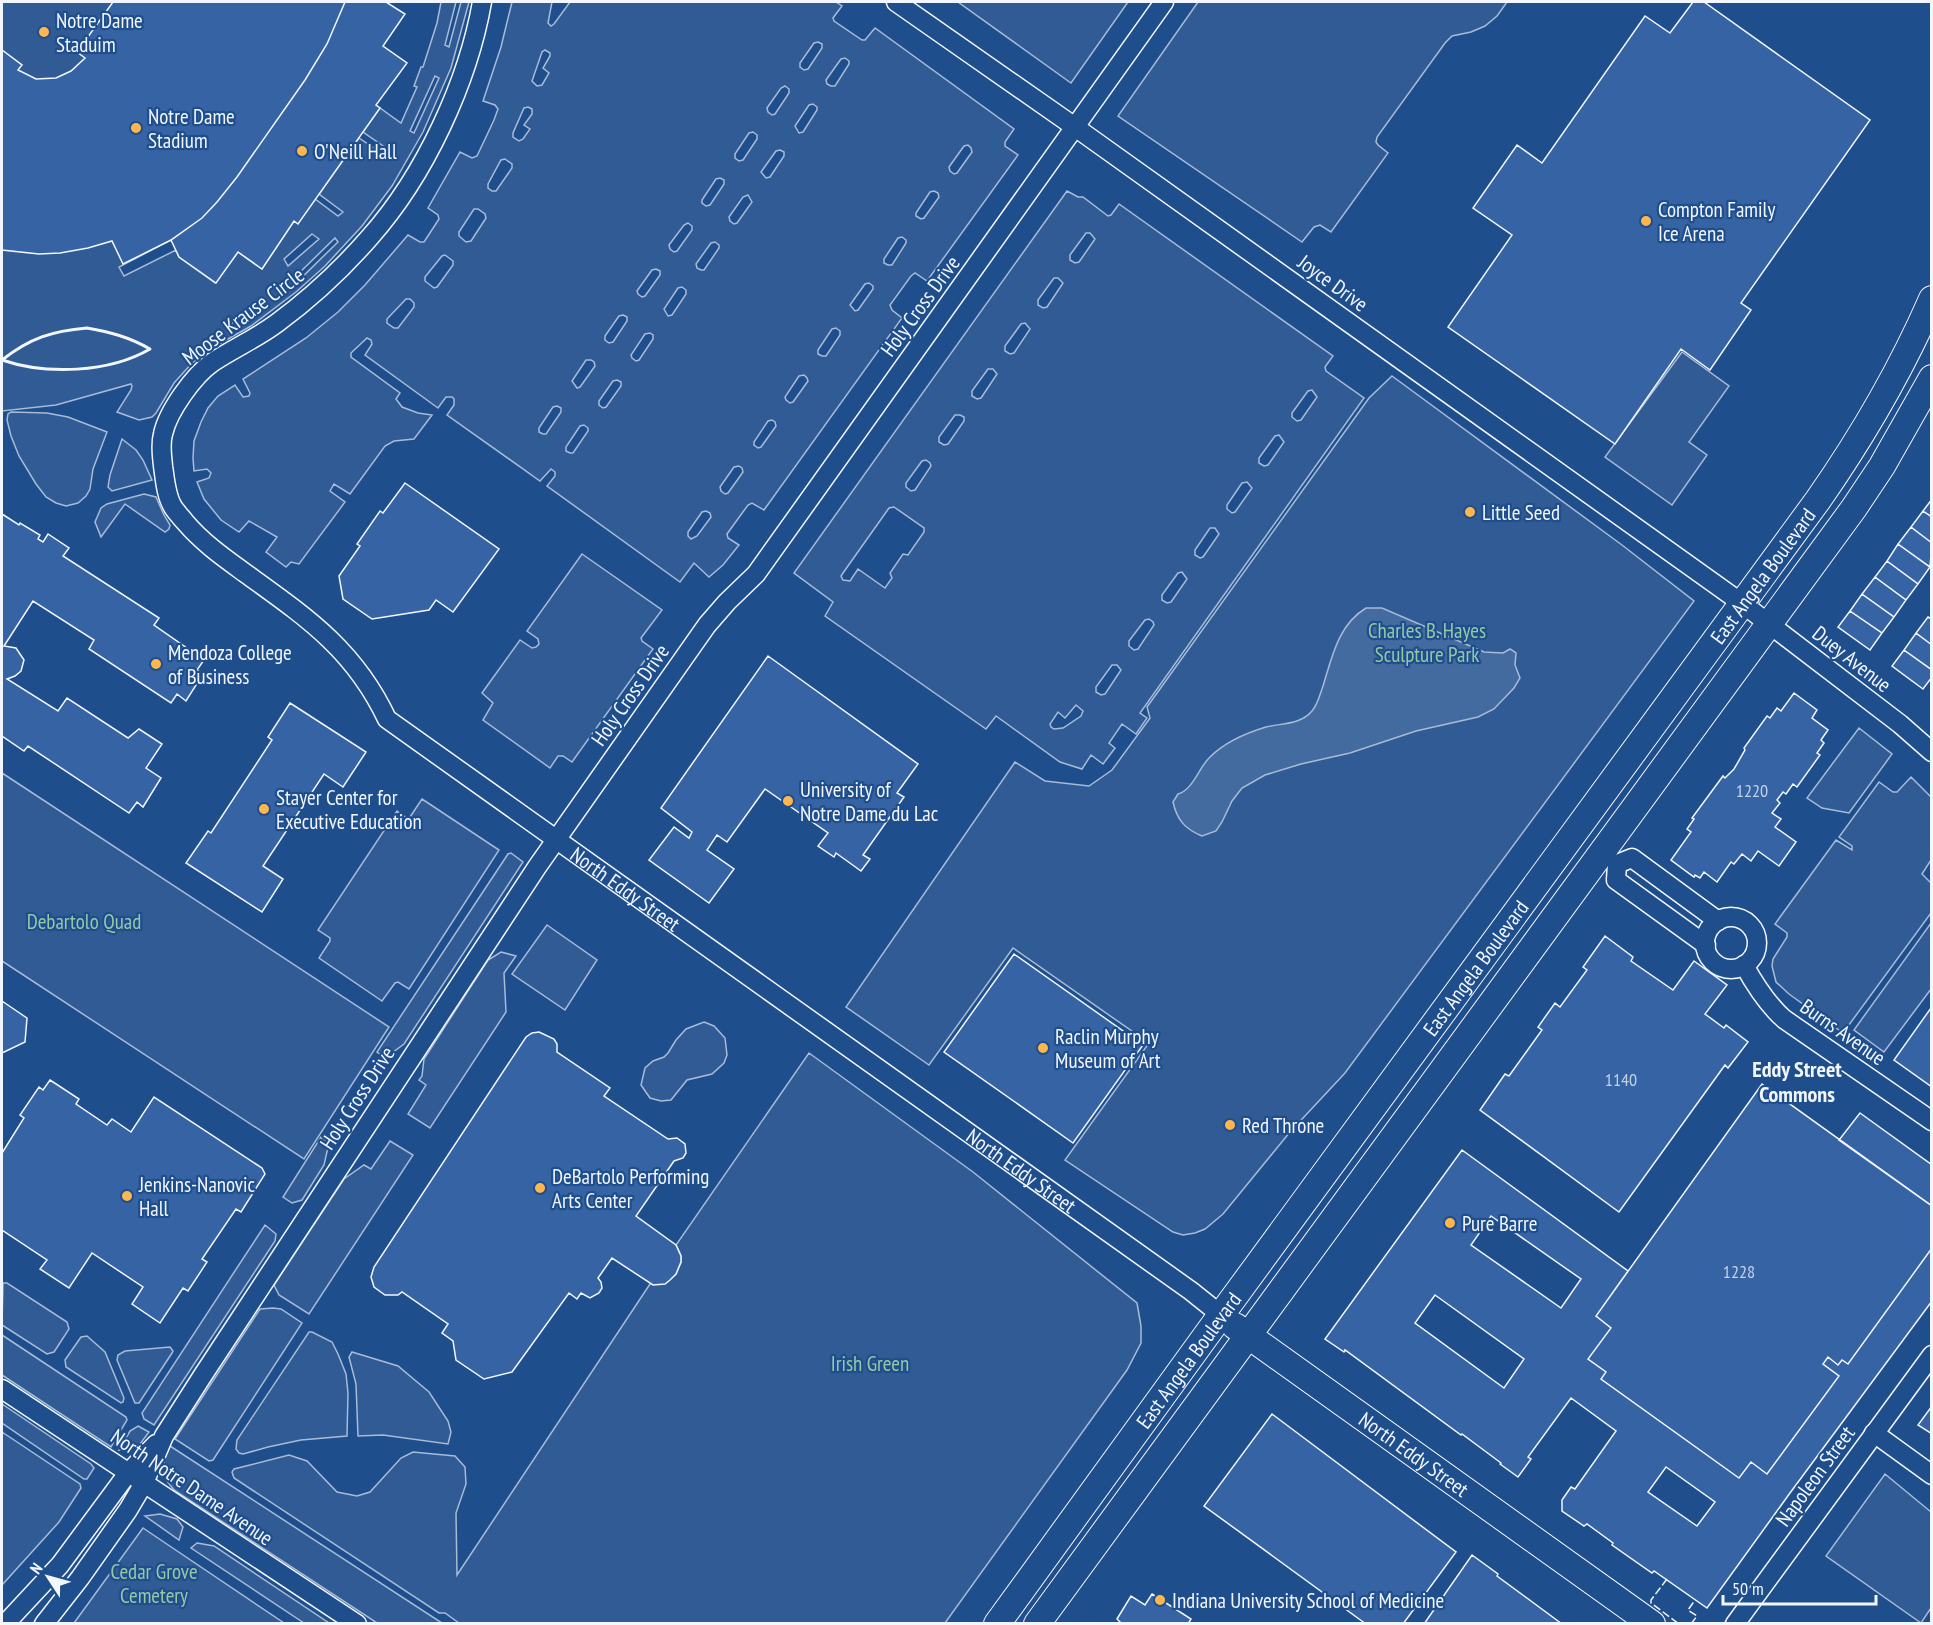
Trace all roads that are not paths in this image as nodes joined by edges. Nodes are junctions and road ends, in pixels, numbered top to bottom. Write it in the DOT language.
graph roads {
  1 [pos="482,2"];
  2 [pos="896,2"];
  3 [pos="1164,2"];
  4 [pos="1075,127"];
  5 [pos="1932,299"];
  6 [pos="1932,378"];
  7 [pos="1743,604"];
  8 [pos="1769,624"];
  9 [pos="387,719"];
  10 [pos="1932,752"];
  11 [pos="555,839"];
  12 [pos="1609,859"];
  13 [pos="1718,921"];
  14 [pos="1706,945"];
  15 [pos="1744,965"];
  16 [pos="1932,1121"];
  17 [pos="1221,1315"];
  18 [pos="1248,1336"];
  19 [pos="1932,1355"];
  20 [pos="2,1389"];
  21 [pos="1874,1433"];
  22 [pos="164,1436"];
  23 [pos="128,1473"];
  24 [pos="1932,1475"];
  25 [pos="144,1483"];
  26 [pos="5,1623"];
  27 [pos="44,1623"];
  28 [pos="357,1623"];
  29 [pos="997,1623"];
  30 [pos="1037,1623"];
  31 [pos="1652,1623"];
  32 [pos="1735,1623"];
  1 -- 9 [label="street, Moose Krause Circle"];
  2 -- 4 [label="street, Joyce Drive"];
  3 -- 4 [label="street, Holy Cross Drive"];
  4 -- 7 [label="street, Joyce Drive"];
  4 -- 11 [label="street, Holy Cross Drive"];
  5 -- 7 [label="main road, East Angela Boulevard"];
  6 -- 8 [label="main road, East Angela Boulevard"];
  7 -- 8 [label="street, Duey Avenue"];
  7 -- 17 [label="main road, East Angela Boulevard"];
  8 -- 10 [label="street, Duey Avenue"];
  8 -- 12 [label="main road, East Angela Boulevard"];
  9 -- 11 [label="street, North Eddy Street"];
  11 -- 17 [label="street, North Eddy Street"];
  11 -- 22 [label="street, Holy Cross Drive"];
  12 -- 13 [label="street"];
  12 -- 14 [label="street"];
  12 -- 18 [label="main road, East Angela Boulevard"];
  13 -- 14 [label="street"];
  13 -- 15 [label="street"];
  14 -- 15 [label="street"];
  15 -- 16 [label="street, Burns Avenue"];
  17 -- 18 [label="main road, North Eddy Street"];
  17 -- 29 [label="main road, East Angela Boulevard"];
  18 -- 30 [label="main road, East Angela Boulevard"];
  18 -- 31 [label="main road, North Eddy Street"];
  19 -- 21 [label="street, Napoleon Street"];
  20 -- 23 [label="street, North Notre Dame Avenue"];
  21 -- 24 [label="street"];
  21 -- 32 [label="street, Napoleon Street"];
  22 -- 23 [label="street, Holy Cross Drive"];
  22 -- 25 [label="street, Holy Cross Drive"];
  23 -- 25 [label="street, North Notre Dame Avenue"];
  23 -- 26 [label="street, Holy Cross Drive"];
  25 -- 27 [label="street, Holy Cross Drive"];
  25 -- 28 [label="street, North Notre Dame Avenue"];
}
